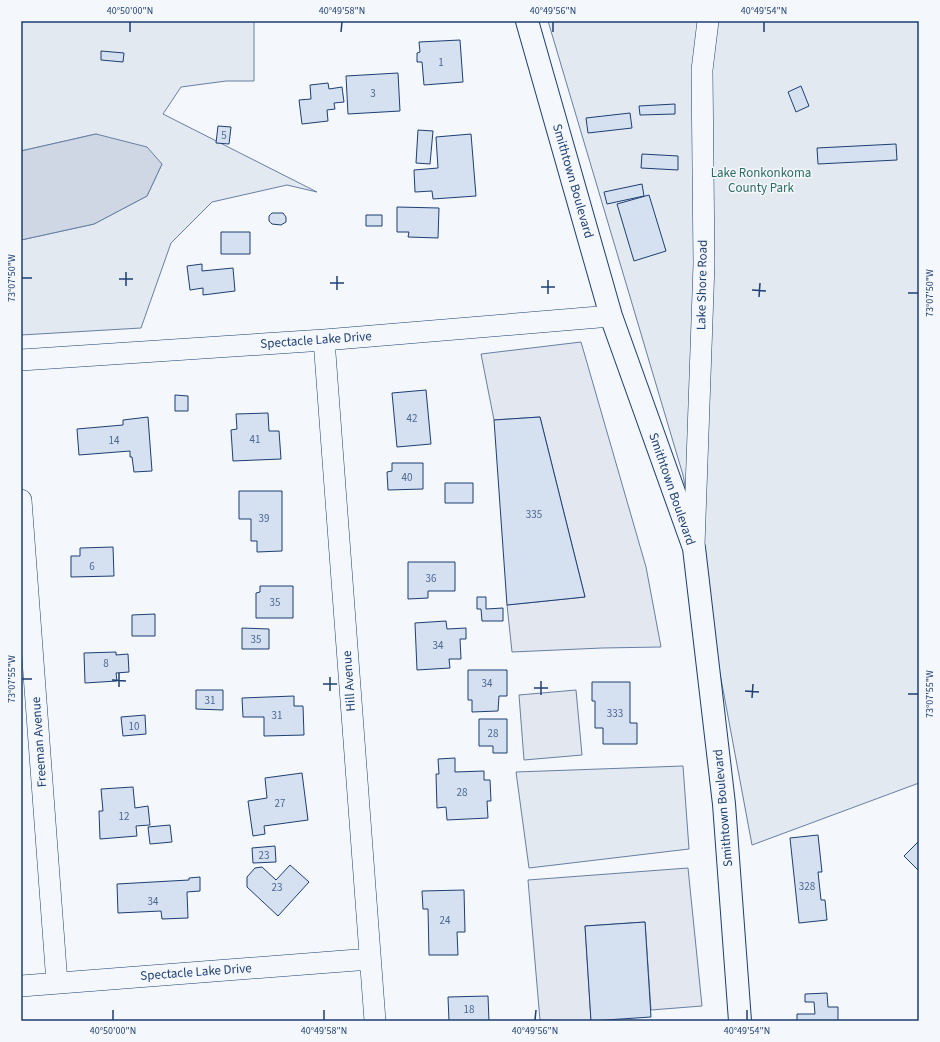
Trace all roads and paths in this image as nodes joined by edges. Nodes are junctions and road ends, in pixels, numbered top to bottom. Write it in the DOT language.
graph roads {
  1 [pos="527,21"];
  2 [pos="708,21"];
  3 [pos="611,316"];
  4 [pos="324,340"];
  5 [pos="21,360"];
  6 [pos="21,500"];
  7 [pos="694,548"];
  8 [pos="370,959"];
  9 [pos="57,983"];
  10 [pos="21,986"];
  11 [pos="375,1021"];
  12 [pos="740,1021"];
  1 -- 3 [label="main road, Smithtown Boulevard"];
  2 -- 7 [label="street, Lake Shore Road"];
  3 -- 4 [label="street, Spectacle Lake Drive"];
  3 -- 7 [label="main road, Smithtown Boulevard"];
  4 -- 5 [label="street, Spectacle Lake Drive"];
  4 -- 8 [label="street, Hill Avenue"];
  6 -- 9 [label="street, Freeman Avenue"];
  7 -- 12 [label="main road, Smithtown Boulevard"];
  8 -- 9 [label="street, Spectacle Lake Drive"];
  8 -- 11 [label="street, Hill Avenue"];
  9 -- 10 [label="street, Spectacle Lake Drive"];
}
